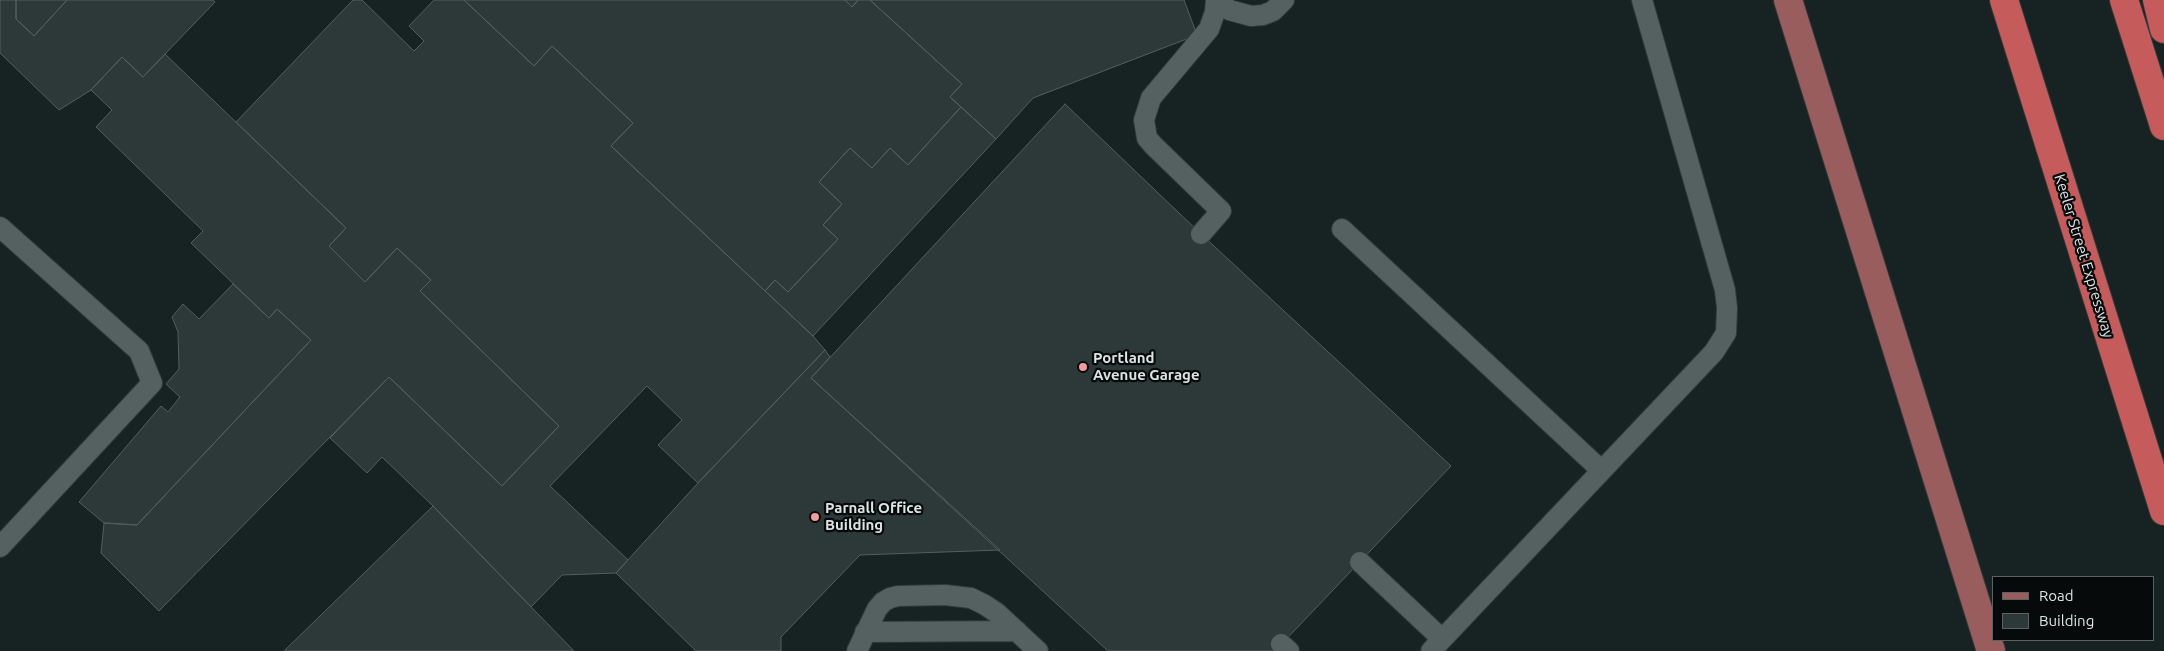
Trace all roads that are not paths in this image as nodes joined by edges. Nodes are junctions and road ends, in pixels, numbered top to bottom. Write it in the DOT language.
graph roads {
  1 [pos="1217,0"];
  2 [pos="1284,0"];
  3 [pos="1642,0"];
  4 [pos="1788,0"];
  5 [pos="1998,0"];
  6 [pos="2004,0"];
  7 [pos="2124,0"];
  8 [pos="2157,0"];
  9 [pos="2164,29"];
  10 [pos="2164,126"];
  11 [pos="2046,134"];
  12 [pos="0,227"];
  13 [pos="1342,229"];
  14 [pos="1201,234"];
  15 [pos="1601,470"];
  16 [pos="2164,511"];
  17 [pos="0,547"];
  18 [pos="1360,562"];
  19 [pos="1017,631"];
  20 [pos="865,632"];
  21 [pos="1437,645"];
  22 [pos="857,651"];
  23 [pos="1038,651"];
  24 [pos="1991,651"];
  1 -- 2 [label="lane"];
  1 -- 14 [label="lane"];
  3 -- 15 [label="lane"];
  4 -- 24 [label="main road"];
  5 -- 11 [label="highway"];
  6 -- 11 [label="highway, Keeler Street Expressway"];
  7 -- 10 [label="highway"];
  8 -- 9 [label="highway"];
  11 -- 16 [label="highway, Keeler Street Expressway"];
  12 -- 17 [label="lane"];
  13 -- 15 [label="lane"];
  15 -- 21 [label="lane"];
  18 -- 21 [label="lane"];
  19 -- 20 [label="lane"];
  19 -- 20 [label="lane"];
  19 -- 23 [label="lane"];
  20 -- 22 [label="lane"];
}
